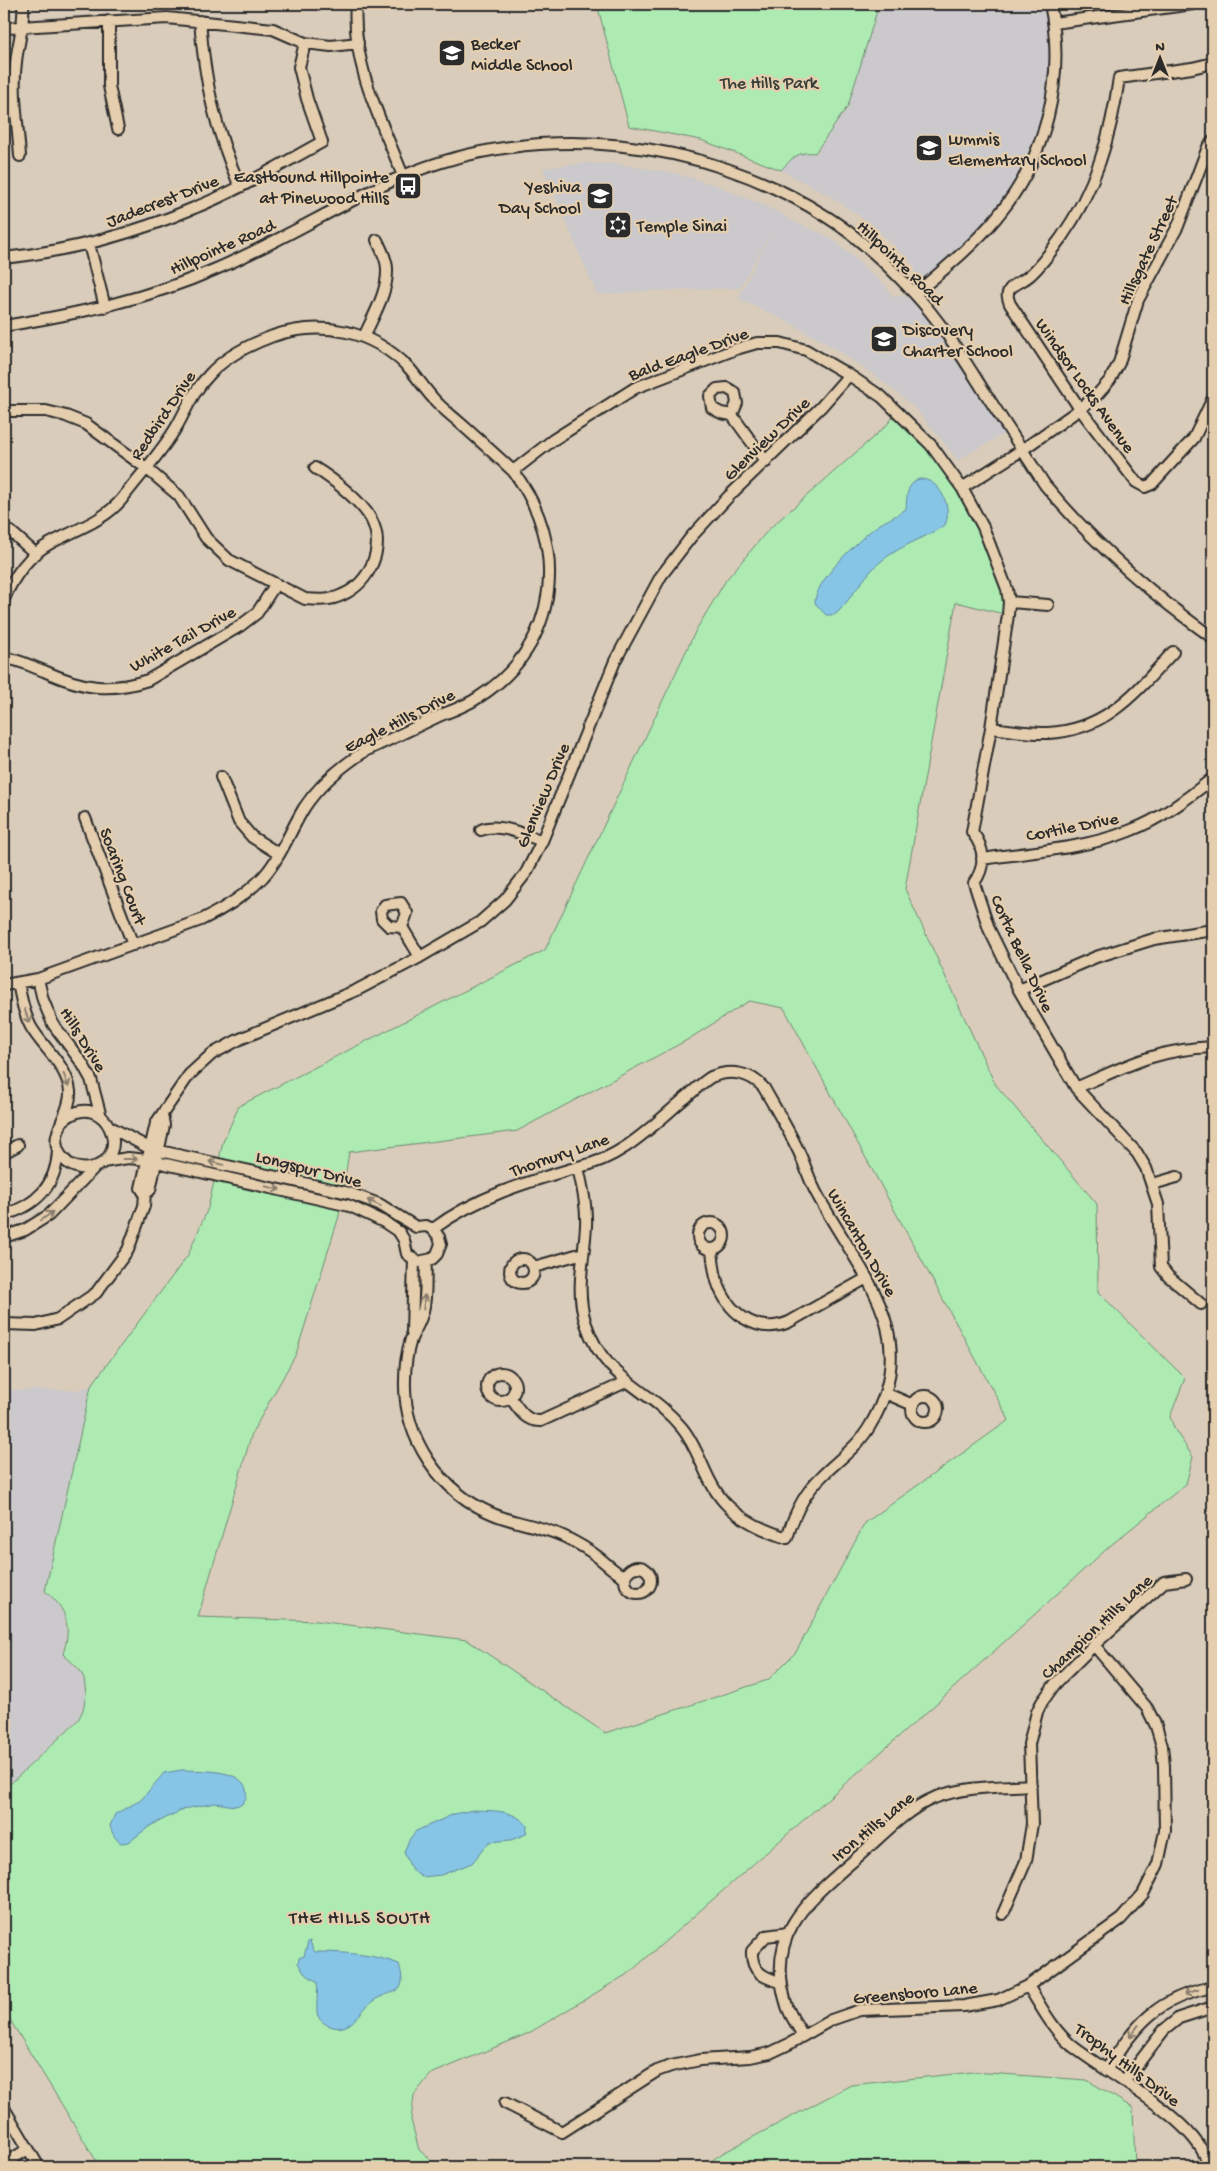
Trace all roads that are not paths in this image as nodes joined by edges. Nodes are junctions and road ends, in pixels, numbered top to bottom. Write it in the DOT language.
graph roads {
  1 [pos="23,4"];
  2 [pos="356,4"];
  3 [pos="1050,4"];
  4 [pos="1193,4"];
  5 [pos="109,21"];
  6 [pos="200,21"];
  7 [pos="1054,23"];
  8 [pos="23,26"];
  9 [pos="4,28"];
  10 [pos="305,43"];
  11 [pos="358,43"];
  12 [pos="1213,63"];
  13 [pos="118,129"];
  14 [pos="1213,141"];
  15 [pos="20,156"];
  16 [pos="403,176"];
  17 [pos="240,187"];
  18 [pos="377,240"];
  19 [pos="89,244"];
  20 [pos="4,258"];
  21 [pos="915,294"];
  22 [pos="105,307"];
  23 [pos="4,325"];
  24 [pos="364,337"];
  25 [pos="849,374"];
  26 [pos="1213,398"];
  27 [pos="1080,410"];
  28 [pos="4,411"];
  29 [pos="732,415"];
  30 [pos="1022,450"];
  31 [pos="766,462"];
  32 [pos="146,468"];
  33 [pos="315,468"];
  34 [pos="513,471"];
  35 [pos="962,488"];
  36 [pos="4,531"];
  37 [pos="36,554"];
  38 [pos="4,574"];
  39 [pos="13,581"];
  40 [pos="275,585"];
  41 [pos="4,599"];
  42 [pos="1009,602"];
  43 [pos="1048,605"];
  44 [pos="1213,638"];
  45 [pos="1173,652"];
  46 [pos="4,658"];
  47 [pos="991,728"];
  48 [pos="221,777"];
  49 [pos="1213,778"];
  50 [pos="85,818"];
  51 [pos="481,830"];
  52 [pos="542,841"];
  53 [pos="279,854"];
  54 [pos="982,859"];
  55 [pos="402,927"];
  56 [pos="1213,930"];
  57 [pos="133,946"];
  58 [pos="420,957"];
  59 [pos="38,979"];
  60 [pos="18,983"];
  61 [pos="4,985"];
  62 [pos="1019,990"];
  63 [pos="1213,1047"];
  64 [pos="739,1073"];
  65 [pos="1076,1088"];
  66 [pos="102,1117"];
  67 [pos="64,1119"];
  68 [pos="110,1127"];
  69 [pos="4,1145"];
  70 [pos="18,1145"];
  71 [pos="155,1150"];
  72 [pos="58,1151"];
  73 [pos="153,1161"];
  74 [pos="100,1164"];
  75 [pos="578,1166"];
  76 [pos="1177,1176"];
  77 [pos="1153,1184"];
  78 [pos="4,1215"];
  79 [pos="433,1229"];
  80 [pos="4,1237"];
  81 [pos="712,1250"];
  82 [pos="583,1253"];
  83 [pos="414,1260"];
  84 [pos="426,1262"];
  85 [pos="534,1268"];
  86 [pos="867,1278"];
  87 [pos="1201,1304"];
  88 [pos="4,1324"];
  89 [pos="411,1340"];
  90 [pos="626,1382"];
  91 [pos="885,1393"];
  92 [pos="510,1397"];
  93 [pos="913,1404"];
  94 [pos="625,1577"];
  95 [pos="1186,1579"];
  96 [pos="1094,1645"];
  97 [pos="1031,1785"];
  98 [pos="1003,1914"];
  99 [pos="788,1933"];
  100 [pos="781,1982"];
  101 [pos="1028,1986"];
  102 [pos="1213,1987"];
  103 [pos="1213,2007"];
  104 [pos="803,2036"];
  105 [pos="1106,2070"];
  106 [pos="1124,2082"];
  107 [pos="505,2103"];
  108 [pos="4,2108"];
  109 [pos="28,2149"];
  110 [pos="4,2164"];
  111 [pos="39,2167"];
  112 [pos="1209,2167"];
  1 -- 8 [label="street"];
  2 -- 11 [label="street"];
  3 -- 7 [label="street"];
  4 -- 7 [label="street"];
  5 -- 6 [label="street"];
  5 -- 8 [label="street"];
  5 -- 13 [label="street"];
  6 -- 10 [label="street"];
  6 -- 17 [label="street"];
  7 -- 21 [label="street"];
  8 -- 9 [label="street"];
  8 -- 15 [label="street"];
  10 -- 11 [label="street"];
  10 -- 17 [label="street, Jadecrest Drive"];
  11 -- 16 [label="street"];
  12 -- 27 [label="street, Windsor Locks Avenue"];
  14 -- 27 [label="street, Hillsgate Street"];
  16 -- 21 [label="street, Hillpointe Road"];
  16 -- 22 [label="street, Hillpointe Road"];
  17 -- 19 [label="street, Jadecrest Drive"];
  18 -- 24 [label="street"];
  19 -- 20 [label="street, Jadecrest Drive"];
  19 -- 22 [label="street"];
  21 -- 30 [label="street, Hillpointe Road"];
  22 -- 23 [label="street, Hillpointe Road"];
  24 -- 32 [label="street, Redbird Drive"];
  24 -- 34 [label="street, Redbird Drive"];
  25 -- 31 [label="street, Glenview Drive"];
  25 -- 34 [label="street, Bald Eagle Drive"];
  25 -- 35 [label="street, Bald Eagle Drive"];
  26 -- 27 [label="street, Windsor Locks Avenue"];
  27 -- 30 [label="street, Hillsgate Street"];
  28 -- 32 [label="street"];
  29 -- 31 [label="street"];
  30 -- 35 [label="street, Hillsgate Street"];
  30 -- 44 [label="street, Hillpointe Road"];
  31 -- 52 [label="street, Glenview Drive"];
  32 -- 37 [label="street, Redbird Drive"];
  32 -- 40 [label="street"];
  33 -- 40 [label="street"];
  34 -- 53 [label="street, Eagle Hills Drive"];
  35 -- 42 [label="street"];
  36 -- 37 [label="street"];
  37 -- 39 [label="street, Redbird Drive"];
  38 -- 39 [label="street"];
  39 -- 41 [label="street, Redbird Drive"];
  40 -- 46 [label="street, White Tail Drive"];
  42 -- 43 [label="street"];
  42 -- 47 [label="street"];
  45 -- 47 [label="street"];
  47 -- 54 [label="street"];
  48 -- 53 [label="street"];
  49 -- 54 [label="street, Cortile Drive"];
  50 -- 57 [label="street, Soaring Court"];
  51 -- 52 [label="street"];
  52 -- 58 [label="street, Glenview Drive"];
  53 -- 57 [label="street, Eagle Hills Drive"];
  54 -- 62 [label="street, Corta Bella Drive"];
  55 -- 58 [label="street"];
  56 -- 62 [label="street"];
  57 -- 59 [label="street, Eagle Hills Drive"];
  58 -- 71 [label="street, Glenview Drive"];
  59 -- 60 [label="street, Eagle Hills Drive"];
  59 -- 66 [label="street, Hills Drive"];
  60 -- 61 [label="street, Eagle Hills Drive"];
  60 -- 67 [label="street, Hills Drive, one-way"];
  62 -- 65 [label="street, Corta Bella Drive"];
  63 -- 65 [label="street"];
  64 -- 75 [label="street, Thornury Lane"];
  64 -- 86 [label="street, Wincanton Drive"];
  65 -- 77 [label="street, Corta Bella Drive"];
  66 -- 67 [label="street"];
  66 -- 68 [label="street, Hills Drive"];
  67 -- 72 [label="street, Hills Drive"];
  68 -- 71 [label="street, Longspur Drive"];
  68 -- 74 [label="street"];
  69 -- 70 [label="street"];
  71 -- 73 [label="street, Glenview Drive"];
  79 -- 71 [label="street, Longspur Drive, one-way"];
  72 -- 74 [label="street"];
  72 -- 78 [label="street, Hills Drive"];
  74 -- 73 [label="street, Longspur Drive, one-way"];
  73 -- 83 [label="street, Longspur Drive, one-way"];
  73 -- 88 [label="street, Glenview Drive"];
  80 -- 74 [label="street, one-way"];
  75 -- 79 [label="street, Thornury Lane"];
  75 -- 82 [label="street"];
  76 -- 77 [label="street"];
  77 -- 87 [label="street, Corta Bella Drive"];
  79 -- 84 [label="street"];
  81 -- 86 [label="street"];
  82 -- 85 [label="street"];
  82 -- 90 [label="street"];
  83 -- 84 [label="street"];
  83 -- 89 [label="street"];
  89 -- 84 [label="street, one-way"];
  86 -- 91 [label="street, Wincanton Drive"];
  89 -- 94 [label="street"];
  90 -- 91 [label="street, Wincanton Drive"];
  90 -- 92 [label="street"];
  91 -- 93 [label="street"];
  95 -- 96 [label="street, Champion Hills Lane"];
  96 -- 97 [label="street, Champion Hills Lane"];
  96 -- 101 [label="street, Greensboro Lane"];
  97 -- 98 [label="street, Champion Hills Lane"];
  97 -- 99 [label="street, Iron Hills Lane"];
  99 -- 100 [label="street, Iron Hills Lane"];
  99 -- 100 [label="street"];
  100 -- 104 [label="street, Iron Hills Lane"];
  101 -- 104 [label="street, Greensboro Lane"];
  101 -- 105 [label="street, Trophy Hills Drive"];
  102 -- 105 [label="street, one-way"];
  103 -- 106 [label="street"];
  104 -- 107 [label="street, Greensboro Lane"];
  105 -- 106 [label="street, Trophy Hills Drive"];
  106 -- 112 [label="street, Trophy Hills Drive"];
  108 -- 109 [label="street"];
  109 -- 110 [label="street"];
  109 -- 111 [label="street"];
}
